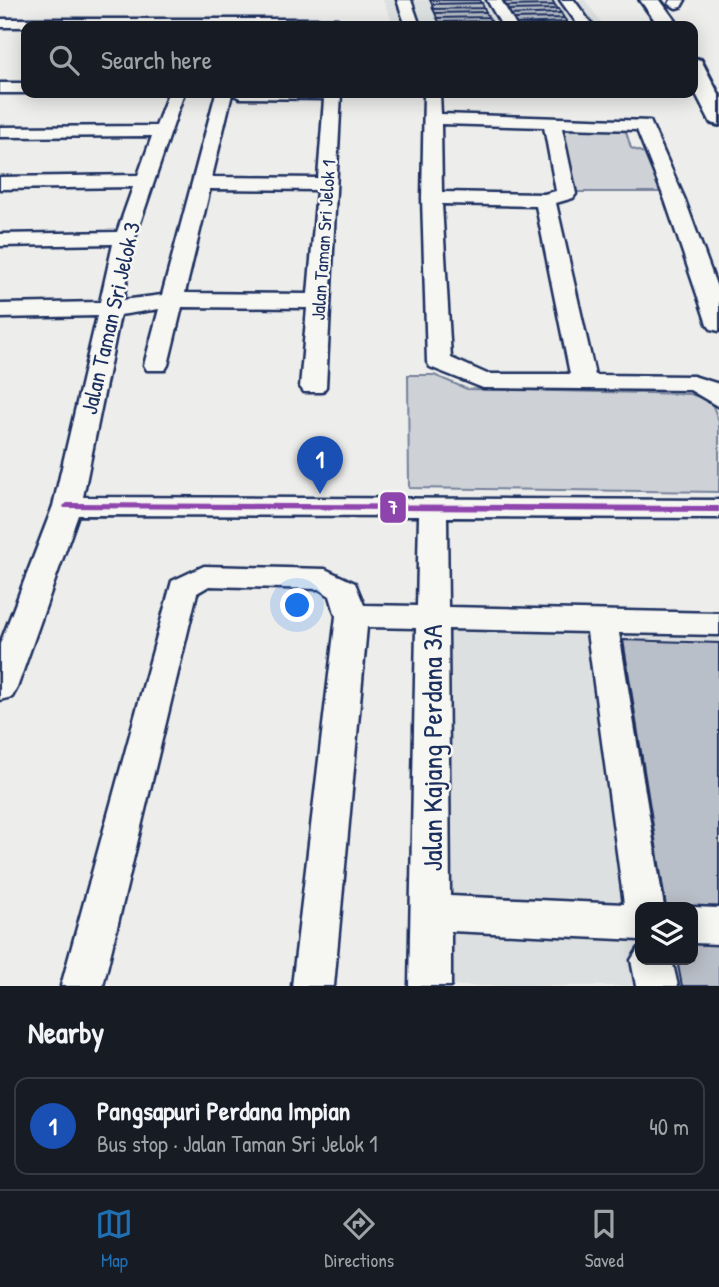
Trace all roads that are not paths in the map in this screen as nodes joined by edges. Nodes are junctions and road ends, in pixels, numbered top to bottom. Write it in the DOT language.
graph roads {
  1 [pos="404,0"];
  2 [pos="494,0"];
  3 [pos="567,0"];
  4 [pos="650,0"];
  5 [pos="676,1"];
  6 [pos="18,8"];
  7 [pos="244,20"];
  8 [pos="338,20"];
  9 [pos="202,21"];
  10 [pos="412,21"];
  11 [pos="506,21"];
  12 [pos="582,21"];
  13 [pos="665,21"];
  14 [pos="684,21"];
  15 [pos="3,23"];
  16 [pos="21,23"];
  17 [pos="699,60"];
  18 [pos="0,88"];
  19 [pos="21,88"];
  20 [pos="175,98"];
  21 [pos="224,98"];
  22 [pos="333,98"];
  23 [pos="432,98"];
  24 [pos="719,118"];
  25 [pos="432,119"];
  26 [pos="552,123"];
  27 [pos="163,131"];
  28 [pos="0,132"];
  29 [pos="145,181"];
  30 [pos="0,183"];
  31 [pos="202,183"];
  32 [pos="327,184"];
  33 [pos="432,198"];
  34 [pos="545,200"];
  35 [pos="125,238"];
  36 [pos="0,240"];
  37 [pos="172,300"];
  38 [pos="319,301"];
  39 [pos="111,309"];
  40 [pos="0,311"];
  41 [pos="719,324"];
  42 [pos="156,365"];
  43 [pos="584,382"];
  44 [pos="313,387"];
  45 [pos="719,399"];
  46 [pos="66,506"];
  47 [pos="719,509"];
  48 [pos="433,510"];
  49 [pos="352,616"];
  50 [pos="432,616"];
  51 [pos="601,621"];
  52 [pos="719,624"];
  53 [pos="0,688"];
  54 [pos="643,902"];
  55 [pos="430,913"];
  56 [pos="635,922"];
  57 [pos="698,925"];
  58 [pos="719,926"];
  59 [pos="653,965"];
  60 [pos="82,986"];
  61 [pos="313,986"];
  62 [pos="430,986"];
  63 [pos="657,986"];
  1 -- 10 [label="street"];
  2 -- 11 [label="street"];
  3 -- 12 [label="street"];
  4 -- 13 [label="highway"];
  5 -- 14 [label="highway"];
  6 -- 15 [label="street"];
  7 -- 8 [label="street"];
  7 -- 9 [label="street"];
  15 -- 16 [label="street"];
  17 -- 24 [label="highway"];
  18 -- 19 [label="street"];
  20 -- 27 [label="street, Jalan Taman Sri Jelok 3"];
  21 -- 31 [label="street"];
  22 -- 32 [label="street, Jalan Taman Sri Jelok 1"];
  23 -- 25 [label="street"];
  25 -- 26 [label="street"];
  25 -- 33 [label="street"];
  26 -- 34 [label="street"];
  26 -- 41 [label="street"];
  27 -- 28 [label="street"];
  27 -- 29 [label="street, Jalan Taman Sri Jelok 3"];
  29 -- 30 [label="street"];
  29 -- 35 [label="street, Jalan Taman Sri Jelok 3"];
  31 -- 32 [label="street"];
  31 -- 37 [label="street"];
  32 -- 38 [label="street, Jalan Taman Sri Jelok 1"];
  33 -- 34 [label="street"];
  33 -- 43 [label="street"];
  34 -- 43 [label="street"];
  35 -- 36 [label="street"];
  35 -- 39 [label="street, Jalan Taman Sri Jelok 3"];
  37 -- 38 [label="street"];
  37 -- 39 [label="street"];
  37 -- 42 [label="street"];
  38 -- 44 [label="street, Jalan Taman Sri Jelok 1"];
  39 -- 40 [label="street"];
  39 -- 46 [label="street, Jalan Taman Sri Jelok 3"];
  43 -- 45 [label="street"];
  46 -- 48 [label="street"];
  46 -- 53 [label="street, Jalan Taman Sri Jelok 3"];
  47 -- 48 [label="street"];
  48 -- 50 [label="street, Jalan Kajang Perdana 3A"];
  49 -- 50 [label="street"];
  49 -- 60 [label="street"];
  49 -- 61 [label="street"];
  50 -- 51 [label="street"];
  50 -- 55 [label="street, Jalan Kajang Perdana 3A"];
  51 -- 52 [label="street"];
  51 -- 54 [label="street"];
  55 -- 56 [label="street"];
  55 -- 62 [label="street, Jalan Kajang Perdana 3A"];
  57 -- 58 [label="street"];
  59 -- 63 [label="street"];
}
